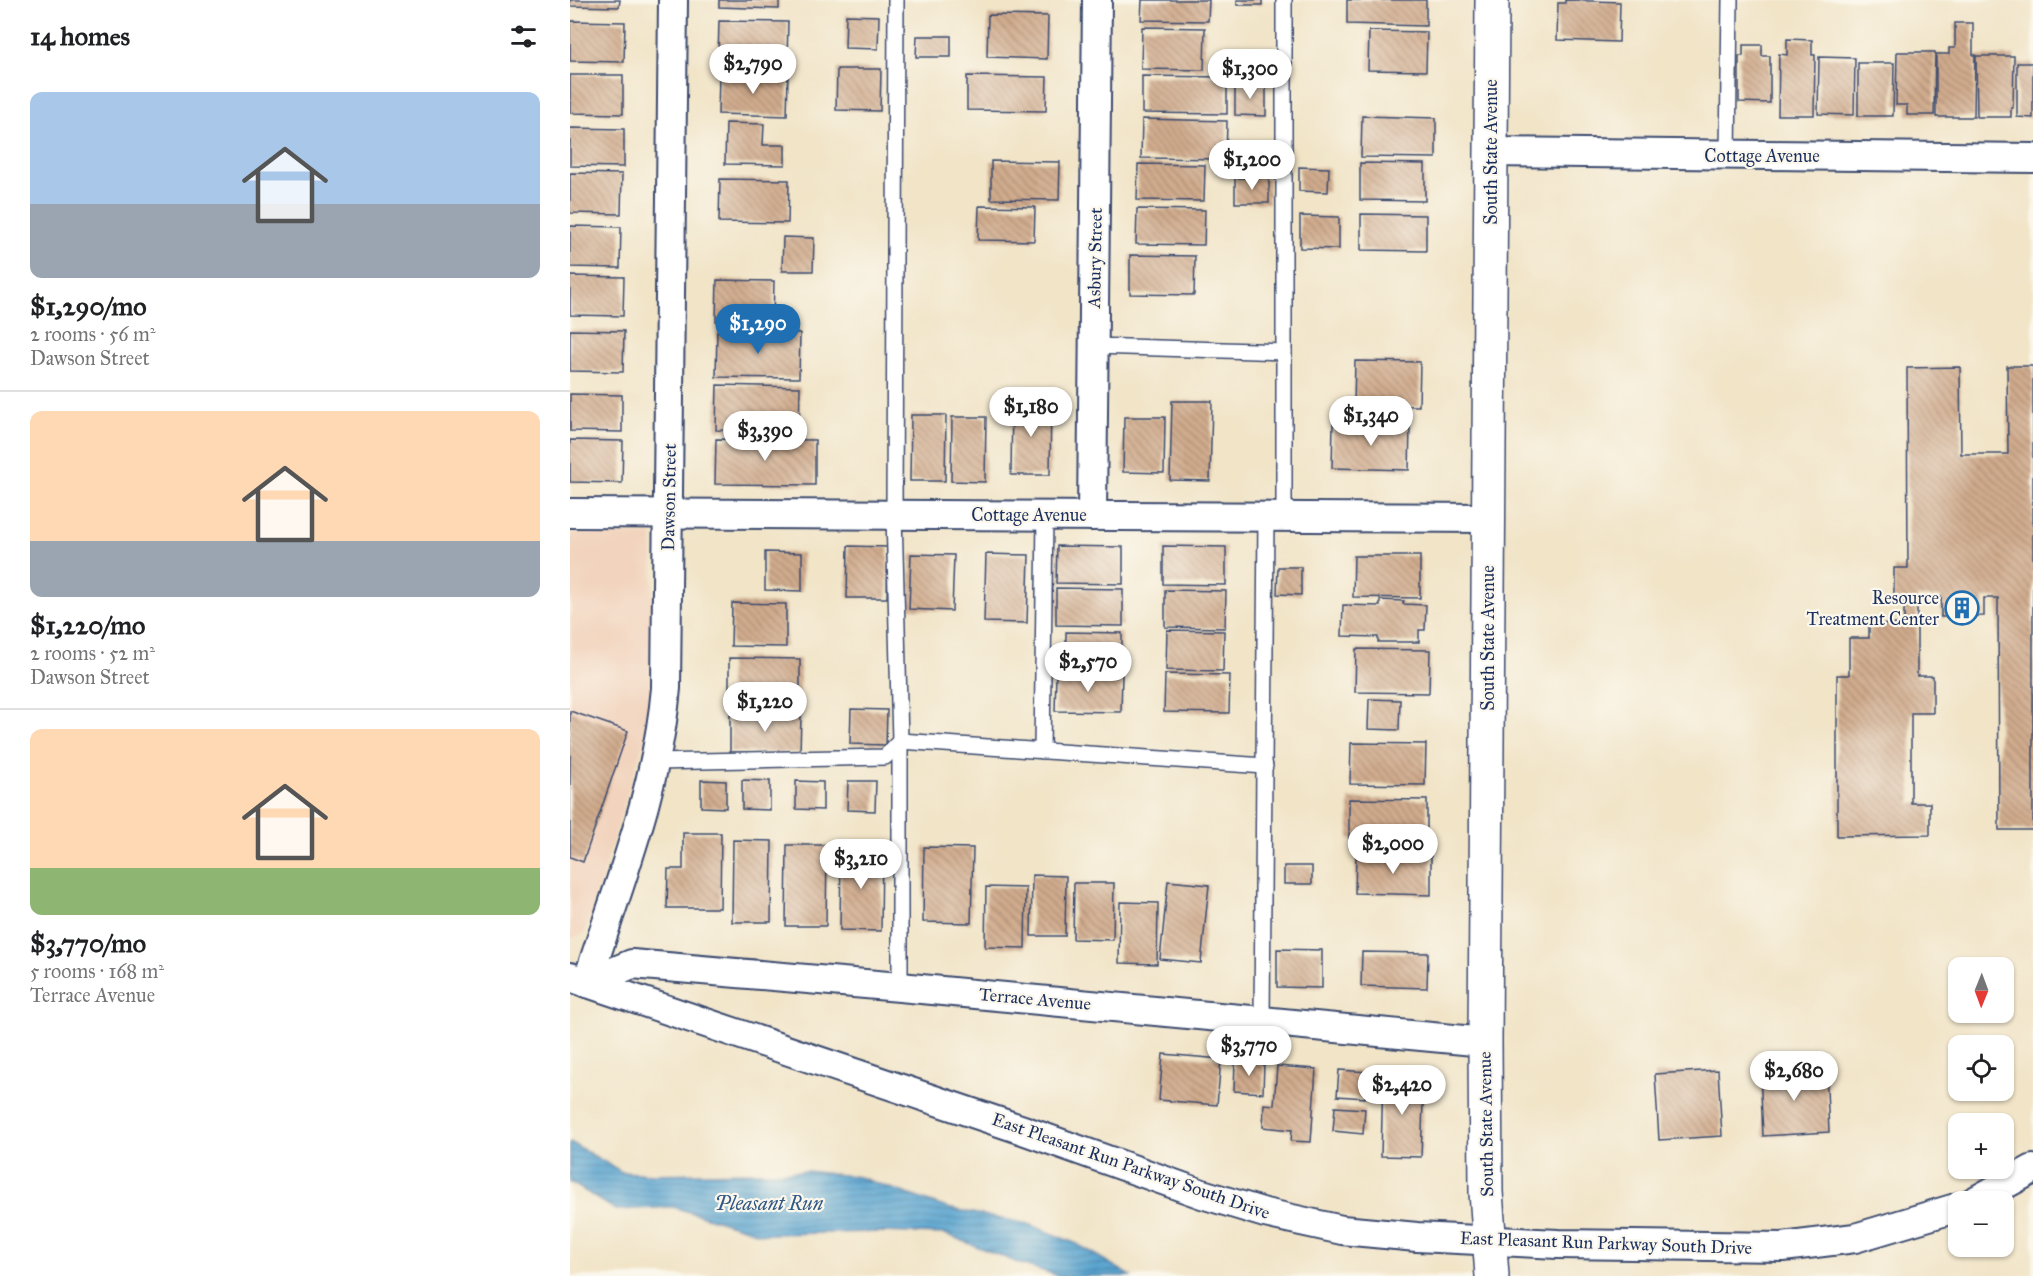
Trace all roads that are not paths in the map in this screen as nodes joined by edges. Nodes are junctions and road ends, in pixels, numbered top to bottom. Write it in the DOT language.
graph roads {
  1 [pos="673,0"];
  2 [pos="896,0"];
  3 [pos="1097,0"];
  4 [pos="1284,0"];
  5 [pos="1492,0"];
  6 [pos="1730,0"];
  7 [pos="1491,152"];
  8 [pos="1728,155"];
  9 [pos="2033,158"];
  10 [pos="1094,346"];
  11 [pos="1284,352"];
  12 [pos="570,513"];
  13 [pos="669,514"];
  14 [pos="894,515"];
  15 [pos="1045,515"];
  16 [pos="1092,516"];
  17 [pos="1275,517"];
  18 [pos="1489,518"];
  19 [pos="900,741"];
  20 [pos="1042,751"];
  21 [pos="656,762"];
  22 [pos="1265,766"];
  23 [pos="579,980"];
  24 [pos="900,987"];
  25 [pos="1262,1020"];
  26 [pos="1485,1042"];
  27 [pos="2033,1169"];
  28 [pos="1993,1191"];
  29 [pos="1948,1210"];
  30 [pos="1490,1240"];
  31 [pos="1491,1276"];
  1 -- 13 [label="street, Dawson Street"];
  2 -- 14 [label="lane"];
  3 -- 10 [label="street, Asbury Street"];
  4 -- 11 [label="lane"];
  5 -- 7 [label="street, South State Avenue"];
  6 -- 8 [label="lane"];
  7 -- 8 [label="street, Cottage Avenue"];
  7 -- 18 [label="street, South State Avenue"];
  8 -- 9 [label="street, Cottage Avenue"];
  10 -- 11 [label="lane"];
  10 -- 16 [label="street, Asbury Street"];
  11 -- 17 [label="lane"];
  12 -- 13 [label="street, Cottage Avenue"];
  13 -- 14 [label="street, Cottage Avenue"];
  13 -- 21 [label="street, Dawson Street"];
  14 -- 15 [label="street, Cottage Avenue"];
  14 -- 19 [label="lane"];
  15 -- 16 [label="street, Cottage Avenue"];
  15 -- 20 [label="lane"];
  16 -- 17 [label="street, Cottage Avenue"];
  17 -- 18 [label="street, Cottage Avenue"];
  17 -- 22 [label="lane"];
  18 -- 26 [label="street, South State Avenue"];
  19 -- 20 [label="lane"];
  19 -- 21 [label="lane"];
  19 -- 24 [label="lane"];
  20 -- 22 [label="lane"];
  21 -- 23 [label="street, Dawson Street"];
  22 -- 25 [label="lane"];
  23 -- 24 [label="street, Terrace Avenue"];
  23 -- 30 [label="street, East Pleasant Run Parkway South Drive"];
  24 -- 25 [label="street, Terrace Avenue"];
  25 -- 26 [label="street, Terrace Avenue"];
  26 -- 30 [label="street, South State Avenue"];
  27 -- 28 [label="street"];
  29 -- 30 [label="street, East Pleasant Run Parkway South Drive"];
  30 -- 31 [label="street, South State Avenue"];
}
